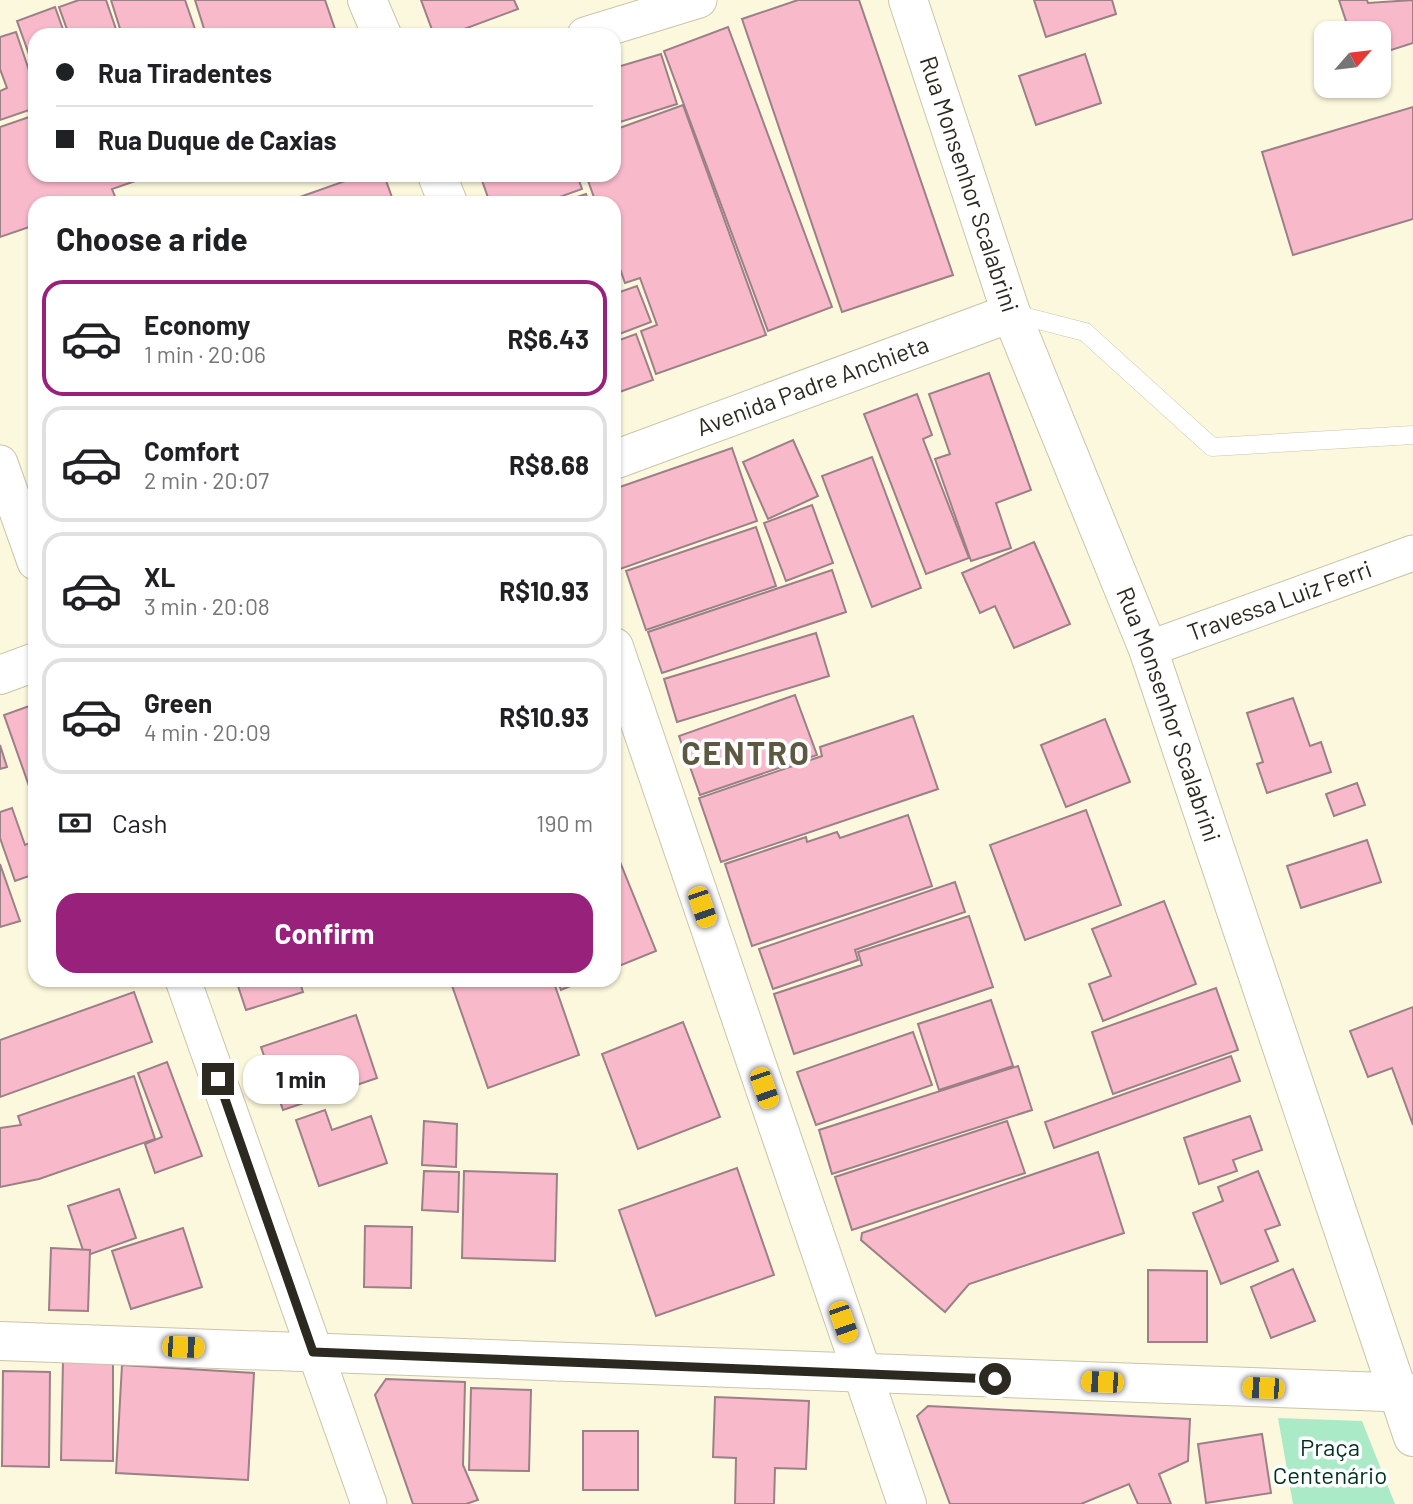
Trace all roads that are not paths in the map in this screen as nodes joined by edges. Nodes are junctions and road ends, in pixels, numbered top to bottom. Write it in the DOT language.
graph roads {
  1 [pos="368,0"];
  2 [pos="699,0"];
  3 [pos="908,0"];
  4 [pos="379,28"];
  5 [pos="608,28"];
  6 [pos="1011,313"];
  7 [pos="1413,435"];
  8 [pos="621,457"];
  9 [pos="0,463"];
  10 [pos="28,542"];
  11 [pos="1413,554"];
  12 [pos="1148,649"];
  13 [pos="28,665"];
  14 [pos="621,668"];
  15 [pos="0,675"];
  16 [pos="185,987"];
  17 [pos="0,1341"];
  18 [pos="313,1352"];
  19 [pos="861,1374"];
  20 [pos="1405,1393"];
  21 [pos="1413,1437"];
  22 [pos="369,1504"];
  23 [pos="907,1504"];
  1 -- 4 [label="street"];
  2 -- 5 [label="street"];
  3 -- 6 [label="street, Rua Monsenhor Scalabrini"];
  6 -- 7 [label="lane"];
  6 -- 8 [label="street, Avenida Padre Anchieta"];
  6 -- 12 [label="street, Rua Monsenhor Scalabrini"];
  9 -- 10 [label="street"];
  11 -- 12 [label="street, Travessa Luiz Ferri"];
  12 -- 20 [label="street, Rua Monsenhor Scalabrini"];
  13 -- 15 [label="street"];
  14 -- 19 [label="street"];
  16 -- 18 [label="street"];
  17 -- 18 [label="street"];
  18 -- 19 [label="street"];
  18 -- 22 [label="street"];
  19 -- 20 [label="street"];
  19 -- 23 [label="street"];
  20 -- 21 [label="street, Rua Monsenhor Scalabrini"];
}
